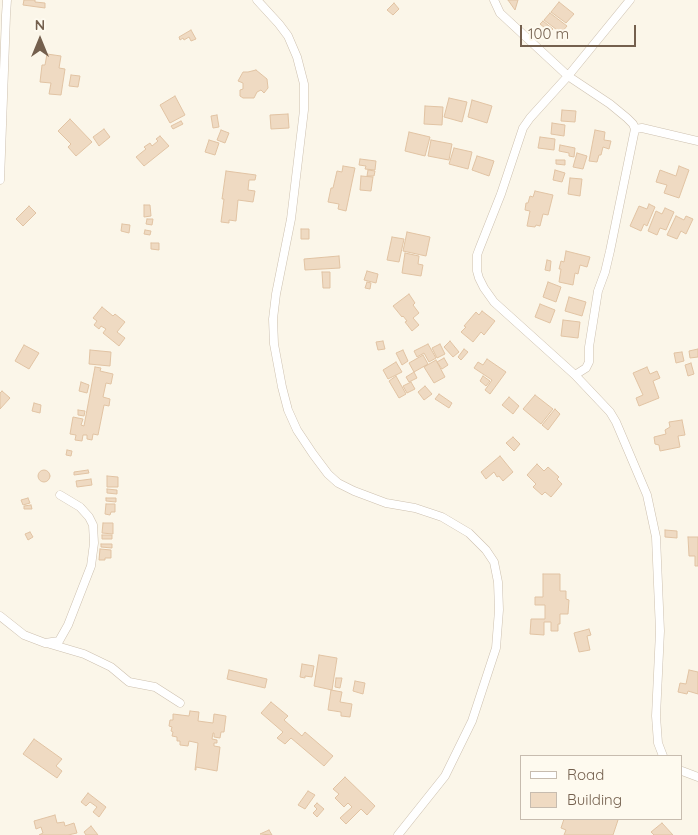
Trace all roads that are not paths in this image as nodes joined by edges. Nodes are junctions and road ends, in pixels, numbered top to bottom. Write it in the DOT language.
graph roads {
  1 [pos="7,0"];
  2 [pos="257,0"];
  3 [pos="494,0"];
  4 [pos="630,0"];
  5 [pos="568,76"];
  6 [pos="635,129"];
  7 [pos="698,141"];
  8 [pos="0,180"];
  9 [pos="575,375"];
  10 [pos="60,495"];
  11 [pos="0,616"];
  12 [pos="46,643"];
  13 [pos="180,703"];
  14 [pos="663,755"];
  15 [pos="683,771"];
  16 [pos="698,777"];
  17 [pos="398,835"];
  1 -- 8 [label="street"];
  2 -- 17 [label="street"];
  3 -- 5 [label="street"];
  4 -- 5 [label="street"];
  5 -- 6 [label="street"];
  5 -- 9 [label="street"];
  6 -- 7 [label="street"];
  6 -- 9 [label="street"];
  9 -- 14 [label="street"];
  10 -- 12 [label="street"];
  11 -- 12 [label="street"];
  12 -- 13 [label="street"];
  15 -- 16 [label="street"];
}
